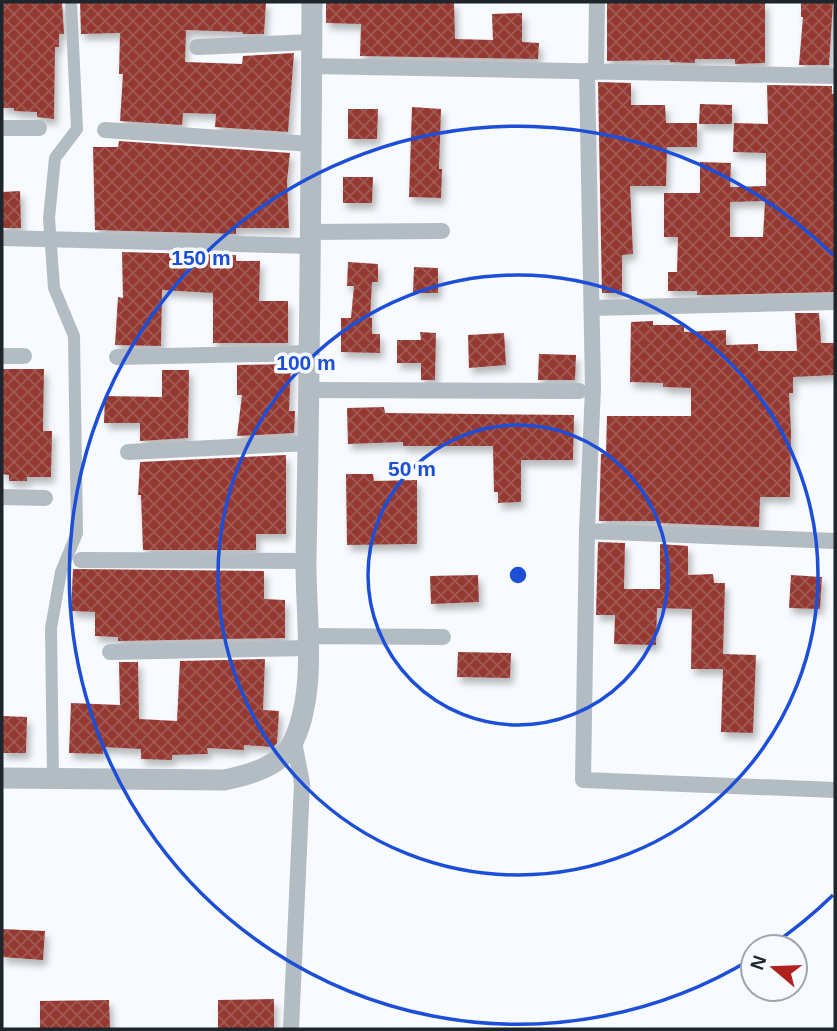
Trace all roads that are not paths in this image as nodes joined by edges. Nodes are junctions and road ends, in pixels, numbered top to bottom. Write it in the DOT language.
graph roads {
  1 [pos="71,2"];
  2 [pos="312,2"];
  3 [pos="597,2"];
  4 [pos="312,43"];
  5 [pos="197,47"];
  6 [pos="311,66"];
  7 [pos="592,72"];
  8 [pos="835,75"];
  9 [pos="2,128"];
  10 [pos="39,128"];
  11 [pos="105,130"];
  12 [pos="311,144"];
  13 [pos="442,231"];
  14 [pos="2,238"];
  15 [pos="50,238"];
  16 [pos="311,239"];
  17 [pos="835,302"];
  18 [pos="593,308"];
  19 [pos="310,354"];
  20 [pos="2,356"];
  21 [pos="24,356"];
  22 [pos="117,357"];
  23 [pos="310,390"];
  24 [pos="579,391"];
  25 [pos="309,443"];
  26 [pos="128,453"];
  27 [pos="2,497"];
  28 [pos="45,498"];
  29 [pos="587,531"];
  30 [pos="835,541"];
  31 [pos="81,560"];
  32 [pos="306,561"];
  33 [pos="443,637"];
  34 [pos="309,642"];
  35 [pos="110,652"];
  36 [pos="294,742"];
  37 [pos="2,778"];
  38 [pos="53,778"];
  39 [pos="835,790"];
  40 [pos="291,1029"];
  1 -- 15 [label="street"];
  2 -- 4 [label="street"];
  3 -- 7 [label="street"];
  4 -- 5 [label="street"];
  4 -- 6 [label="street"];
  6 -- 7 [label="street"];
  6 -- 12 [label="street"];
  7 -- 8 [label="street"];
  7 -- 18 [label="street"];
  9 -- 10 [label="street"];
  11 -- 12 [label="street"];
  12 -- 16 [label="street"];
  13 -- 16 [label="street"];
  14 -- 15 [label="street"];
  15 -- 16 [label="street"];
  15 -- 38 [label="street"];
  16 -- 19 [label="street"];
  17 -- 18 [label="street"];
  18 -- 29 [label="street"];
  19 -- 22 [label="street"];
  19 -- 23 [label="street"];
  20 -- 21 [label="street"];
  23 -- 24 [label="street"];
  23 -- 25 [label="street"];
  25 -- 26 [label="street"];
  25 -- 32 [label="street"];
  27 -- 28 [label="street"];
  29 -- 30 [label="street"];
  29 -- 39 [label="street"];
  31 -- 32 [label="street"];
  32 -- 34 [label="street"];
  33 -- 34 [label="street"];
  34 -- 35 [label="street"];
  34 -- 36 [label="street"];
  36 -- 38 [label="street"];
  36 -- 40 [label="street"];
  37 -- 38 [label="street"];
}
